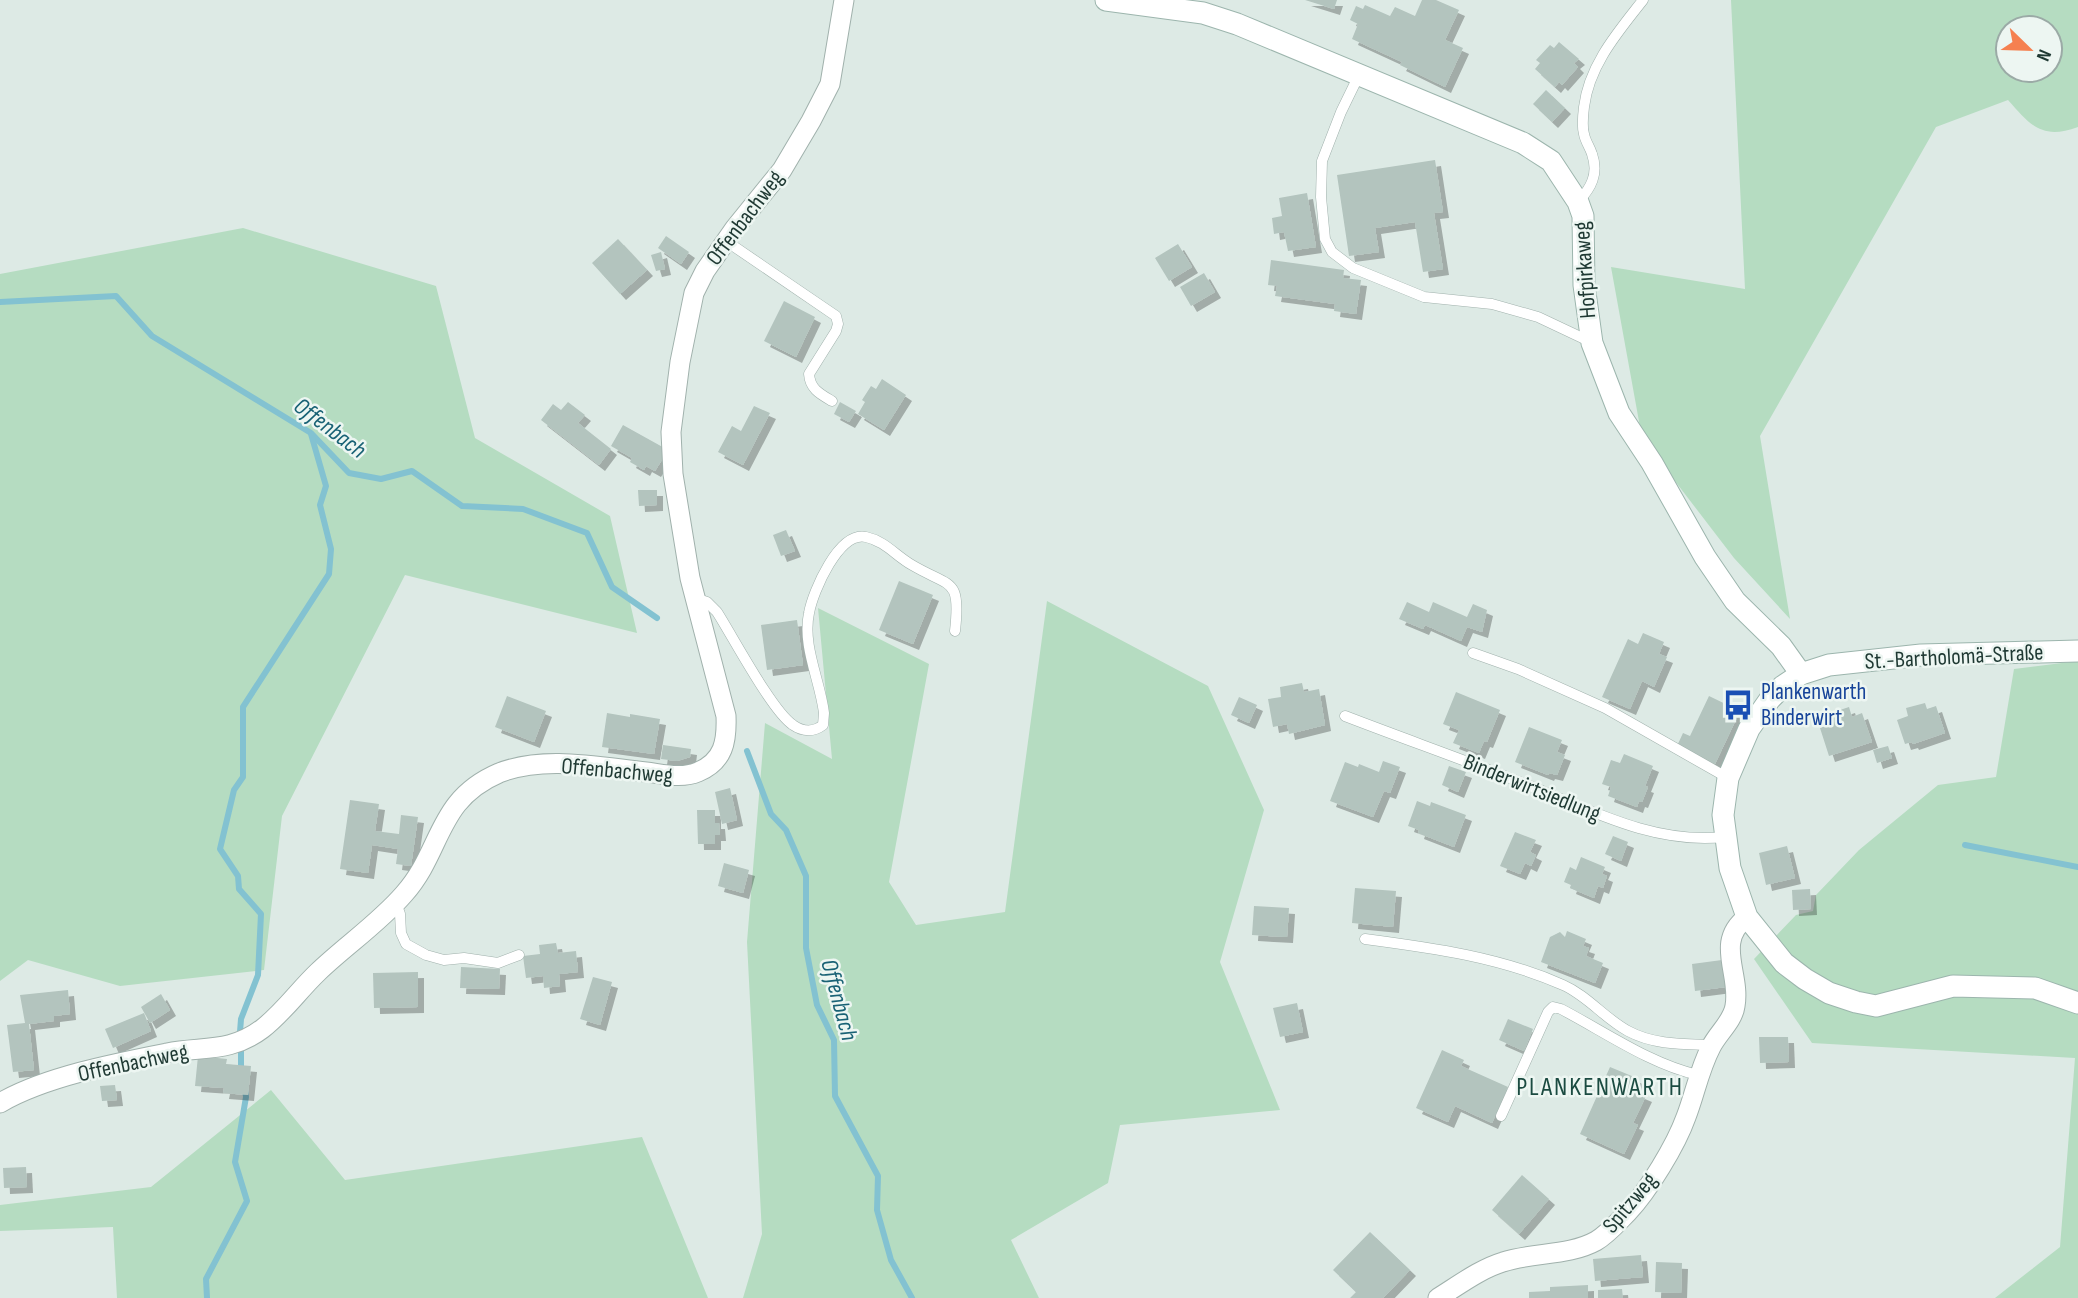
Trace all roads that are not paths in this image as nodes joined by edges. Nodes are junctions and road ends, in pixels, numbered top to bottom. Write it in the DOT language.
graph roads {
  1 [pos="844,0"];
  2 [pos="1107,0"];
  3 [pos="1643,0"];
  4 [pos="1359,75"];
  5 [pos="1578,202"];
  6 [pos="726,241"];
  7 [pos="1592,343"];
  8 [pos="832,401"];
  9 [pos="695,598"];
  10 [pos="955,631"];
  11 [pos="2078,651"];
  12 [pos="1473,653"];
  13 [pos="1801,674"];
  14 [pos="1345,716"];
  15 [pos="1728,778"];
  16 [pos="1724,837"];
  17 [pos="396,902"];
  18 [pos="1747,917"];
  19 [pos="1365,939"];
  20 [pos="519,955"];
  21 [pos="2078,1003"];
  22 [pos="1712,1045"];
  23 [pos="1699,1075"];
  24 [pos="0,1103"];
  25 [pos="1501,1116"];
  26 [pos="1438,1298"];
  1 -- 6 [label="street, Offenbachweg"];
  2 -- 4 [label="street, Hofpirkaweg"];
  3 -- 5 [label="lane"];
  4 -- 5 [label="street, Hofpirkaweg"];
  4 -- 7 [label="lane"];
  5 -- 7 [label="street, Hofpirkaweg"];
  6 -- 8 [label="lane"];
  6 -- 9 [label="street, Offenbachweg"];
  7 -- 13 [label="street, Hofpirkaweg"];
  9 -- 10 [label="lane"];
  9 -- 17 [label="street, Offenbachweg"];
  11 -- 13 [label="street, St.-Bartholomä-Straße"];
  12 -- 15 [label="lane"];
  13 -- 15 [label="street, St.-Bartholomä-Straße"];
  14 -- 16 [label="lane, Binderwirtsiedlung"];
  15 -- 16 [label="street, St.-Bartholomä-Straße"];
  16 -- 18 [label="street, St.-Bartholomä-Straße"];
  17 -- 20 [label="lane"];
  17 -- 24 [label="street, Offenbachweg"];
  18 -- 21 [label="street, St.-Bartholomä-Straße"];
  18 -- 22 [label="street, Spitzweg"];
  19 -- 22 [label="lane"];
  22 -- 23 [label="street, Spitzweg"];
  23 -- 25 [label="lane"];
  23 -- 26 [label="street, Spitzweg"];
}
